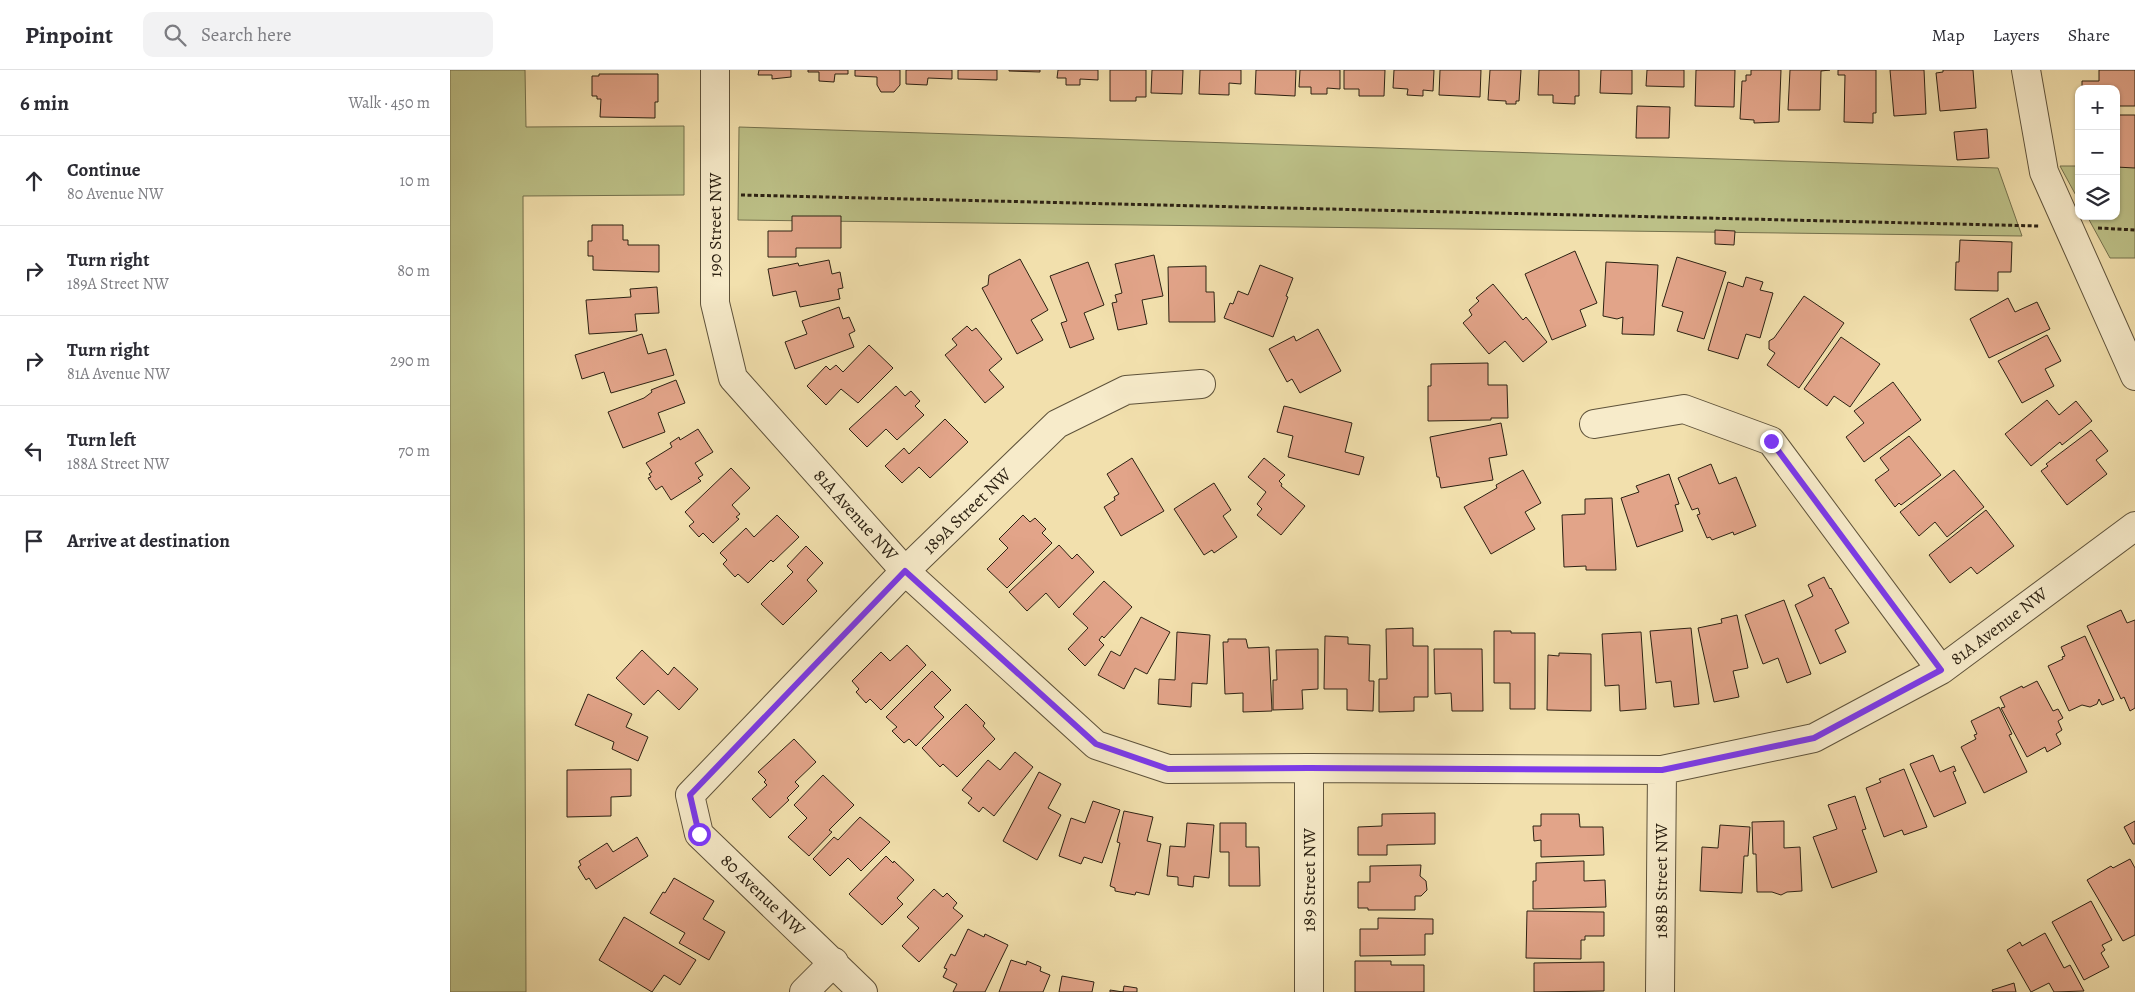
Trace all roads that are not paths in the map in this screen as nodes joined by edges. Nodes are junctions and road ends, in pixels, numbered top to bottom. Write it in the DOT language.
graph roads {
  1 [pos="716,70"];
  2 [pos="2026,70"];
  3 [pos="2135,376"];
  4 [pos="734,378"];
  5 [pos="1200,384"];
  6 [pos="1594,424"];
  7 [pos="2135,526"];
  8 [pos="905,571"];
  9 [pos="1941,670"];
  10 [pos="1309,768"];
  11 [pos="1662,770"];
  12 [pos="690,795"];
  13 [pos="834,962"];
  14 [pos="804,992"];
  15 [pos="863,992"];
  16 [pos="1309,992"];
  17 [pos="1660,992"];
  1 -- 4 [label="street, 190 Street NW"];
  2 -- 3 [label="street"];
  4 -- 8 [label="street, 81A Avenue NW"];
  5 -- 8 [label="street, 189A Street NW"];
  6 -- 9 [label="street"];
  7 -- 9 [label="street, 81A Avenue NW"];
  8 -- 10 [label="street, 81A Avenue NW"];
  8 -- 12 [label="street, 189A Street NW"];
  9 -- 11 [label="street, 81A Avenue NW"];
  10 -- 11 [label="street, 81A Avenue NW"];
  10 -- 16 [label="street, 189 Street NW"];
  11 -- 17 [label="street, 188B Street NW"];
  12 -- 13 [label="street, 80 Avenue NW"];
  13 -- 14 [label="street"];
  13 -- 15 [label="street, 80 Avenue NW"];
}
